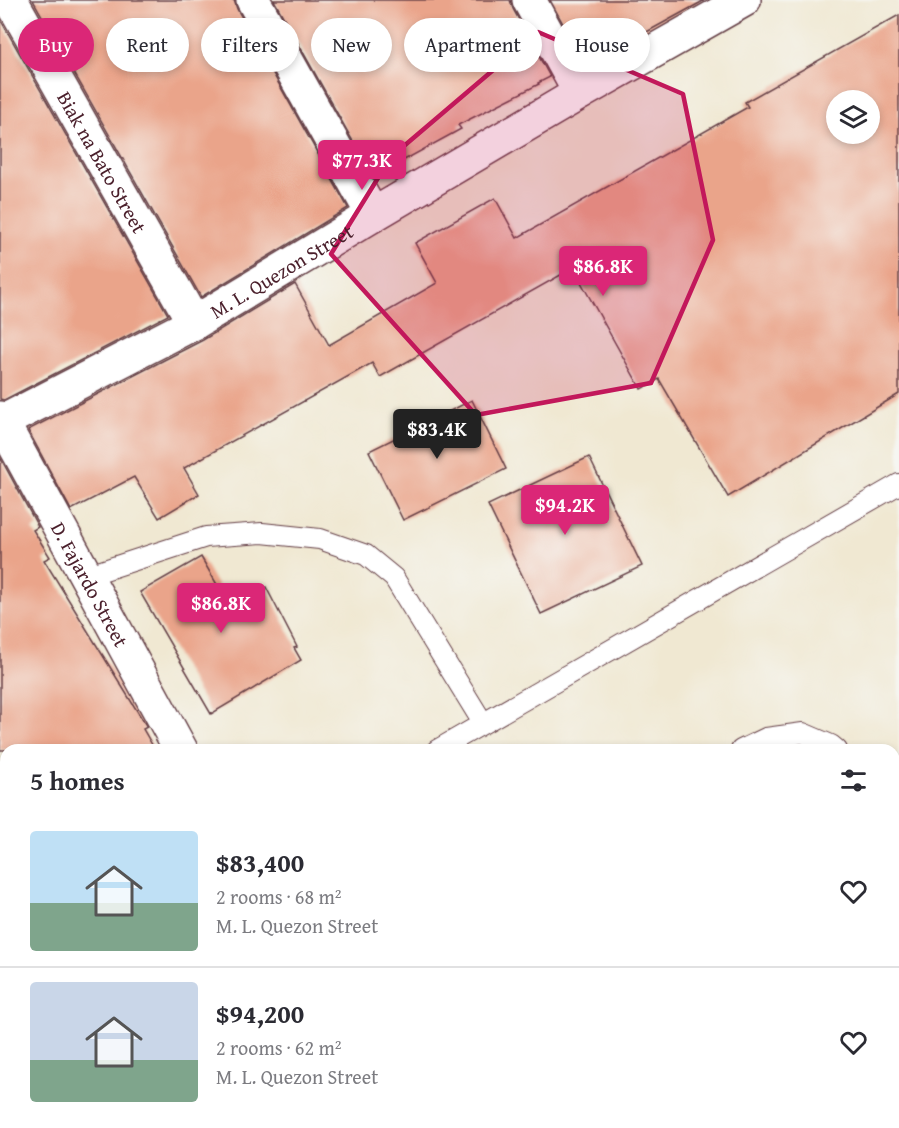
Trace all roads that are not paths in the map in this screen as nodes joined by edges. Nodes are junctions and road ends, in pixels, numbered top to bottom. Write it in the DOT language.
graph roads {
  1 [pos="11,0"];
  2 [pos="253,0"];
  3 [pos="529,0"];
  4 [pos="744,0"];
  5 [pos="580,93"];
  6 [pos="372,215"];
  7 [pos="194,324"];
  8 [pos="1,421"];
  9 [pos="899,484"];
  10 [pos="86,576"];
  11 [pos="483,723"];
  12 [pos="178,744"];
  13 [pos="447,744"];
  14 [pos="754,744"];
  15 [pos="829,744"];
  1 -- 7 [label="street, Biak na Bato Street"];
  2 -- 6 [label="street"];
  3 -- 5 [label="street"];
  4 -- 5 [label="street, M. L. Quezon Street"];
  5 -- 6 [label="street, M. L. Quezon Street"];
  6 -- 7 [label="street, M. L. Quezon Street"];
  7 -- 8 [label="street, M. L. Quezon Street"];
  8 -- 10 [label="street, D. Fajardo Street"];
  9 -- 11 [label="lane"];
  10 -- 11 [label="lane"];
  10 -- 12 [label="street, D. Fajardo Street"];
  11 -- 13 [label="lane"];
  14 -- 15 [label="lane"];
}
